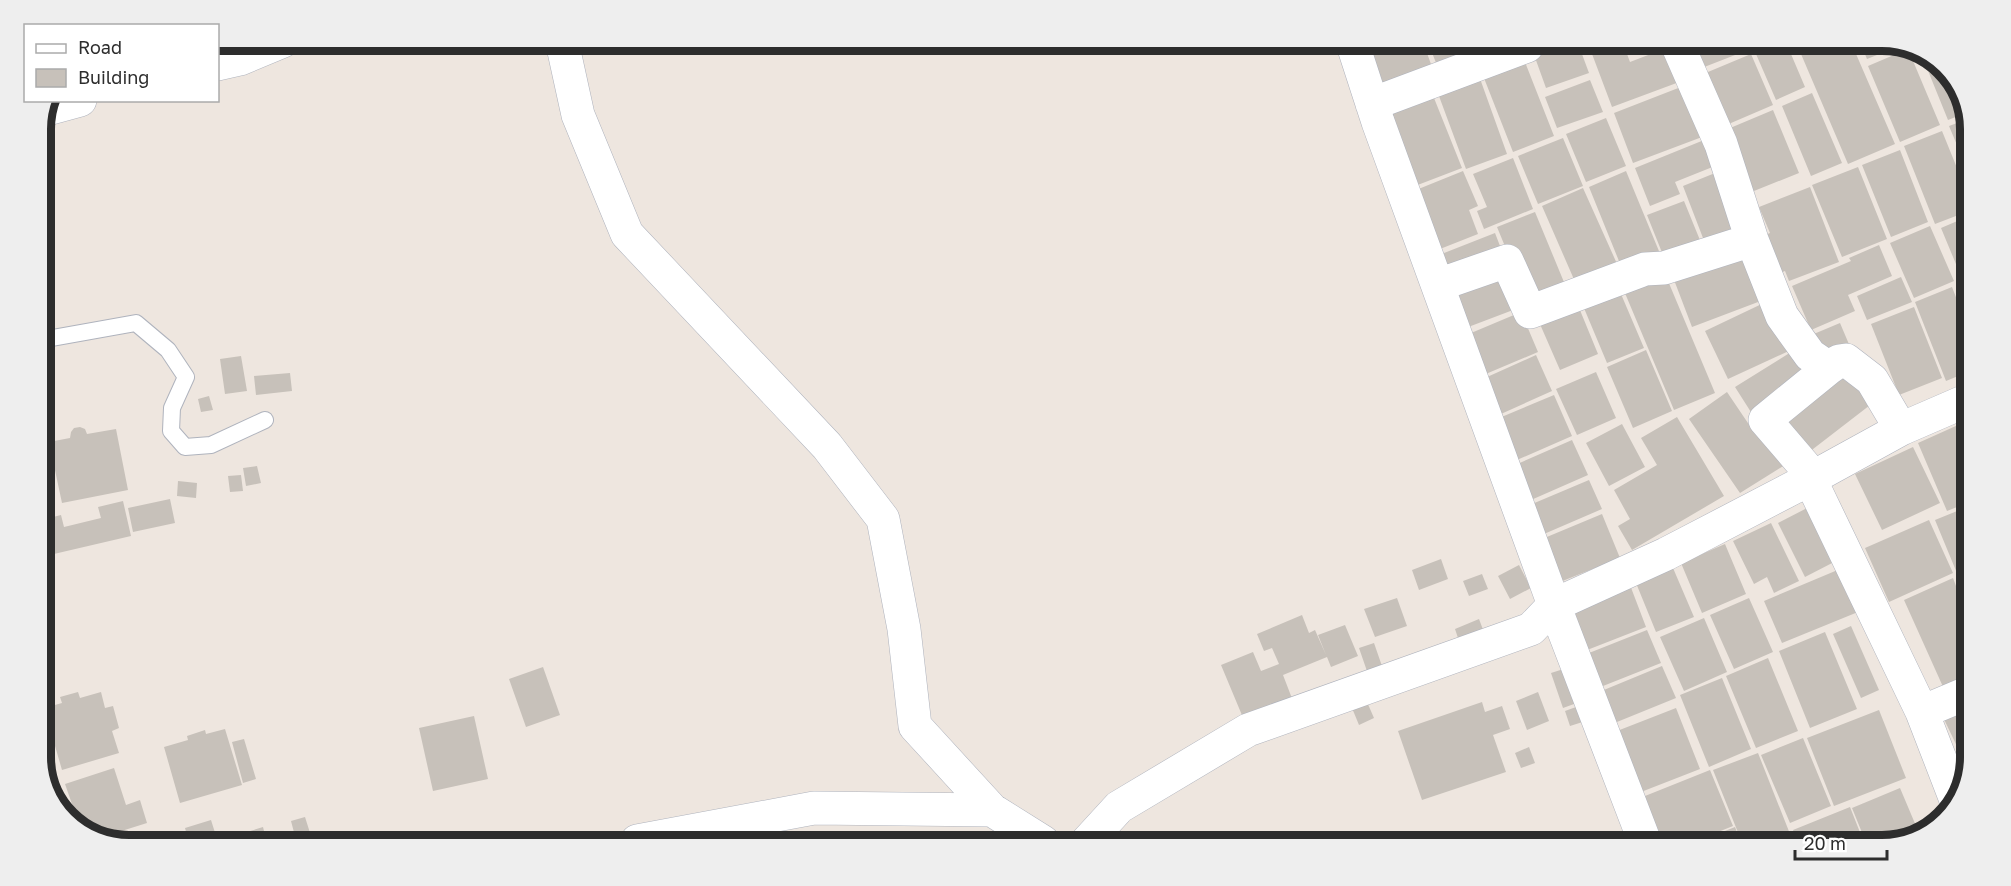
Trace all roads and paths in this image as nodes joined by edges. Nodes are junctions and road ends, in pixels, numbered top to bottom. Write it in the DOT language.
graph roads {
  1 [pos="258,51"];
  2 [pos="564,51"];
  3 [pos="1355,51"];
  4 [pos="1514,51"];
  5 [pos="1679,51"];
  6 [pos="219,64"];
  7 [pos="1372,104"];
  8 [pos="1752,240"];
  9 [pos="1438,285"];
  10 [pos="51,338"];
  11 [pos="1829,368"];
  12 [pos="1960,403"];
  13 [pos="265,420"];
  14 [pos="1901,429"];
  15 [pos="1810,479"];
  16 [pos="1554,605"];
  17 [pos="1960,696"];
  18 [pos="1922,712"];
  19 [pos="1952,790"];
  20 [pos="992,810"];
  21 [pos="661,835"];
  22 [pos="1032,835"];
  23 [pos="1093,835"];
  24 [pos="1642,835"];
  1 -- 6 [label="street"];
  2 -- 20 [label="street"];
  3 -- 7 [label="street"];
  4 -- 7 [label="street"];
  5 -- 8 [label="street"];
  7 -- 9 [label="street"];
  8 -- 9 [label="street"];
  8 -- 11 [label="street"];
  9 -- 16 [label="street"];
  10 -- 13 [label="lane"];
  11 -- 14 [label="street"];
  11 -- 15 [label="street"];
  12 -- 14 [label="street"];
  14 -- 15 [label="street"];
  15 -- 16 [label="street"];
  15 -- 18 [label="street"];
  16 -- 23 [label="street"];
  16 -- 24 [label="street"];
  17 -- 18 [label="street"];
  18 -- 19 [label="street"];
  20 -- 21 [label="street"];
  20 -- 22 [label="street"];
}
